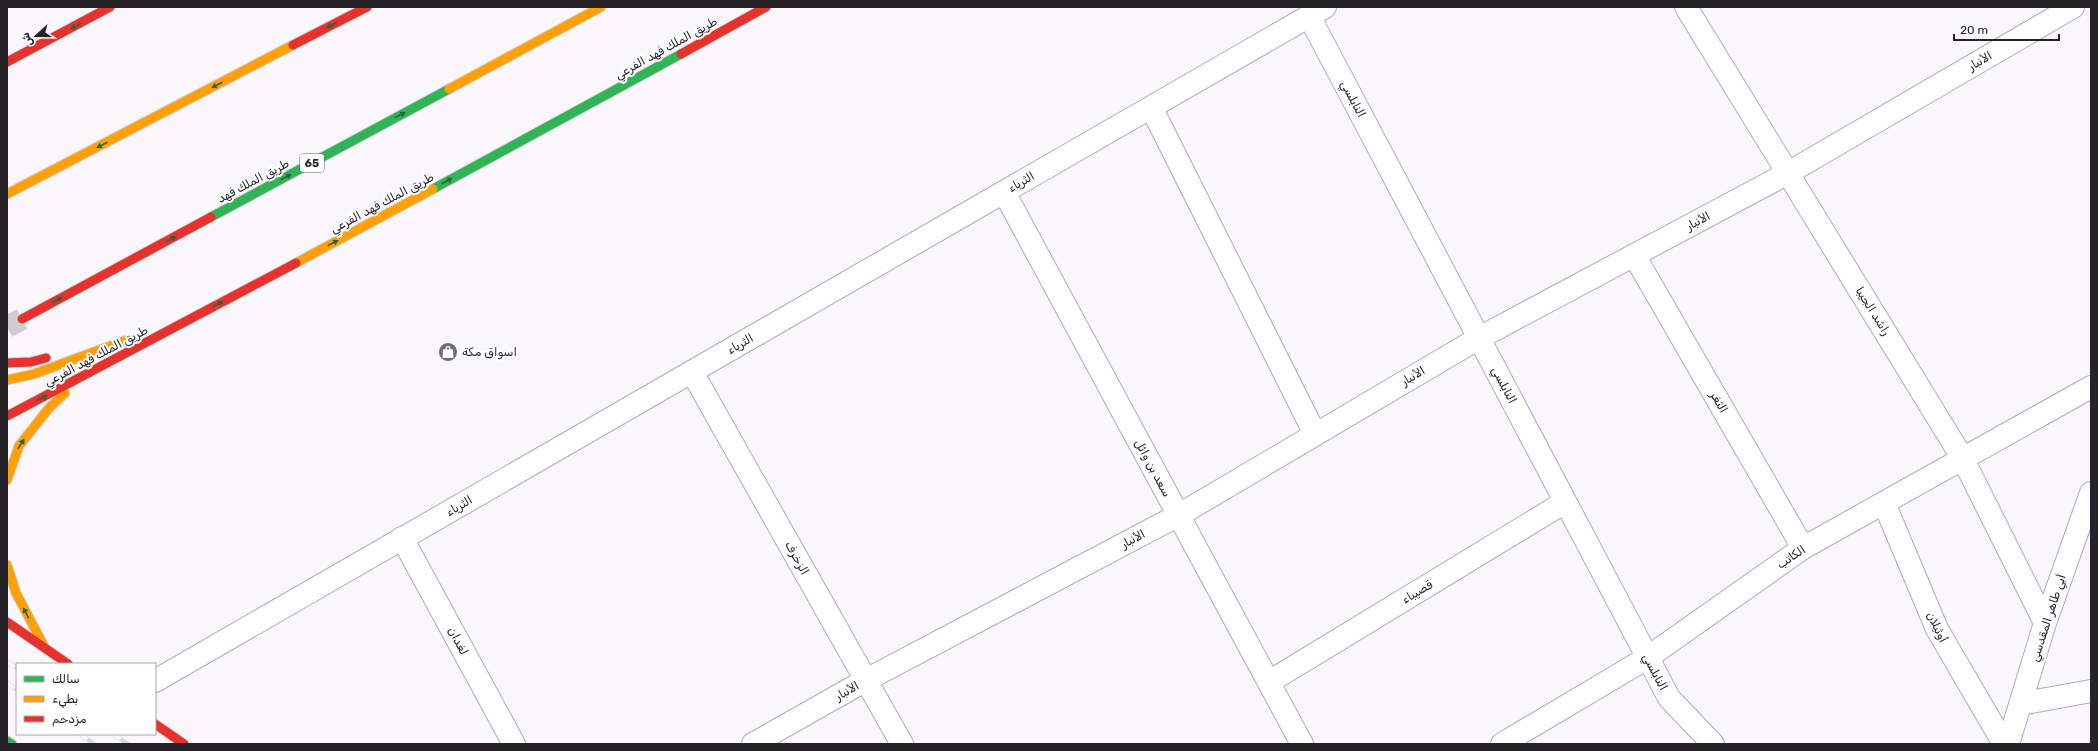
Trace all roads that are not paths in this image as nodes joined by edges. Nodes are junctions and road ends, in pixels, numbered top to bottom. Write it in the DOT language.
graph roads {
  1 [pos="110,7"];
  2 [pos="367,7"];
  3 [pos="601,7"];
  4 [pos="766,7"];
  5 [pos="1686,7"];
  6 [pos="2073,7"];
  7 [pos="1317,12"];
  8 [pos="55,37"];
  9 [pos="7,62"];
  10 [pos="25,62"];
  11 [pos="7,68"];
  12 [pos="1151,107"];
  13 [pos="1788,172"];
  14 [pos="1004,192"];
  15 [pos="7,194"];
  16 [pos="1634,255"];
  17 [pos="202,312"];
  18 [pos="22,319"];
  19 [pos="158,325"];
  20 [pos="136,332"];
  21 [pos="1479,338"];
  22 [pos="68,351"];
  23 [pos="54,355"];
  24 [pos="7,363"];
  25 [pos="692,372"];
  26 [pos="82,377"];
  27 [pos="7,380"];
  28 [pos="2091,386"];
  29 [pos="7,416"];
  30 [pos="1315,434"];
  31 [pos="1963,459"];
  32 [pos="7,480"];
  33 [pos="2091,493"];
  34 [pos="1566,502"];
  35 [pos="1884,503"];
  36 [pos="1179,515"];
  37 [pos="402,538"];
  38 [pos="1803,548"];
  39 [pos="7,565"];
  40 [pos="7,622"];
  41 [pos="2045,623"];
  42 [pos="45,648"];
  43 [pos="1647,658"];
  44 [pos="67,663"];
  45 [pos="156,680"];
  46 [pos="866,680"];
  47 [pos="1269,682"];
  48 [pos="2091,691"];
  49 [pos="2020,704"];
  50 [pos="156,725"];
  51 [pos="7,741"];
  52 [pos="12,744"];
  53 [pos="184,744"];
  54 [pos="514,744"];
  55 [pos="754,744"];
  56 [pos="902,744"];
  57 [pos="1302,744"];
  58 [pos="1502,744"];
  59 [pos="1713,744"];
  60 [pos="2004,744"];
  61 [pos="2008,744"];
  1 -- 8 [label="main road, one-way"];
  2 -- 15 [label="main road, one-way"];
  18 -- 3 [label="main road, طريق الملك فهد / 65, one-way"];
  17 -- 4 [label="main road, طريق الملك فهد الفرعي, one-way"];
  5 -- 13 [label="street, راشد الجيبا"];
  6 -- 13 [label="street, الأنبار"];
  7 -- 12 [label="street, الثرياء"];
  7 -- 21 [label="street, النابلسي"];
  8 -- 9 [label="main road"];
  8 -- 10 [label="main road"];
  8 -- 11 [label="main road"];
  12 -- 14 [label="street, الثرياء"];
  12 -- 30 [label="street"];
  13 -- 16 [label="street, الأنبار"];
  13 -- 31 [label="street, راشد الجيبا"];
  14 -- 25 [label="street, الثرياء"];
  14 -- 36 [label="street, سعد بن وائل"];
  16 -- 21 [label="street, الأنبار"];
  16 -- 38 [label="street, الثغر"];
  17 -- 19 [label="main road"];
  17 -- 26 [label="main road, طريق الملك فهد الفرعي"];
  17 -- 27 [label="main road"];
  20 -- 22 [label="main road"];
  21 -- 30 [label="street, الأنبار"];
  21 -- 34 [label="street, النابلسي"];
  23 -- 24 [label="main road"];
  25 -- 37 [label="street, الثرياء"];
  25 -- 46 [label="street, الزخرف"];
  29 -- 26 [label="main road, طريق الملك فهد الفرعي, one-way"];
  32 -- 26 [label="main road, one-way"];
  28 -- 31 [label="street, الكاتب"];
  30 -- 36 [label="street, الأنبار"];
  31 -- 35 [label="street, الكاتب"];
  31 -- 41 [label="street, راشد الجيبا"];
  33 -- 41 [label="street, أبي طاهر المقدسي"];
  34 -- 43 [label="street, النابلسي"];
  34 -- 47 [label="street, قصيباء"];
  35 -- 38 [label="street, الكاتب"];
  35 -- 60 [label="street, أوثيلان"];
  36 -- 46 [label="street, الأنبار"];
  36 -- 47 [label="street, سعد بن وائل"];
  37 -- 45 [label="street, الثرياء"];
  37 -- 54 [label="street, لغدان"];
  38 -- 43 [label="street, الكاتب"];
  42 -- 39 [label="main road, one-way"];
  40 -- 42 [label="main road"];
  41 -- 49 [label="street, أبي طاهر المقدسي"];
  42 -- 44 [label="main road"];
  43 -- 58 [label="street, الكاتب"];
  43 -- 59 [label="street, النابلسي"];
  46 -- 55 [label="street, الأنبار"];
  46 -- 56 [label="street, الزخرف"];
  47 -- 57 [label="street, سعد بن وائل"];
  48 -- 49 [label="street"];
  49 -- 61 [label="street, أبي طاهر المقدسي"];
  50 -- 53 [label="main road"];
  51 -- 52 [label="main road"];
}
